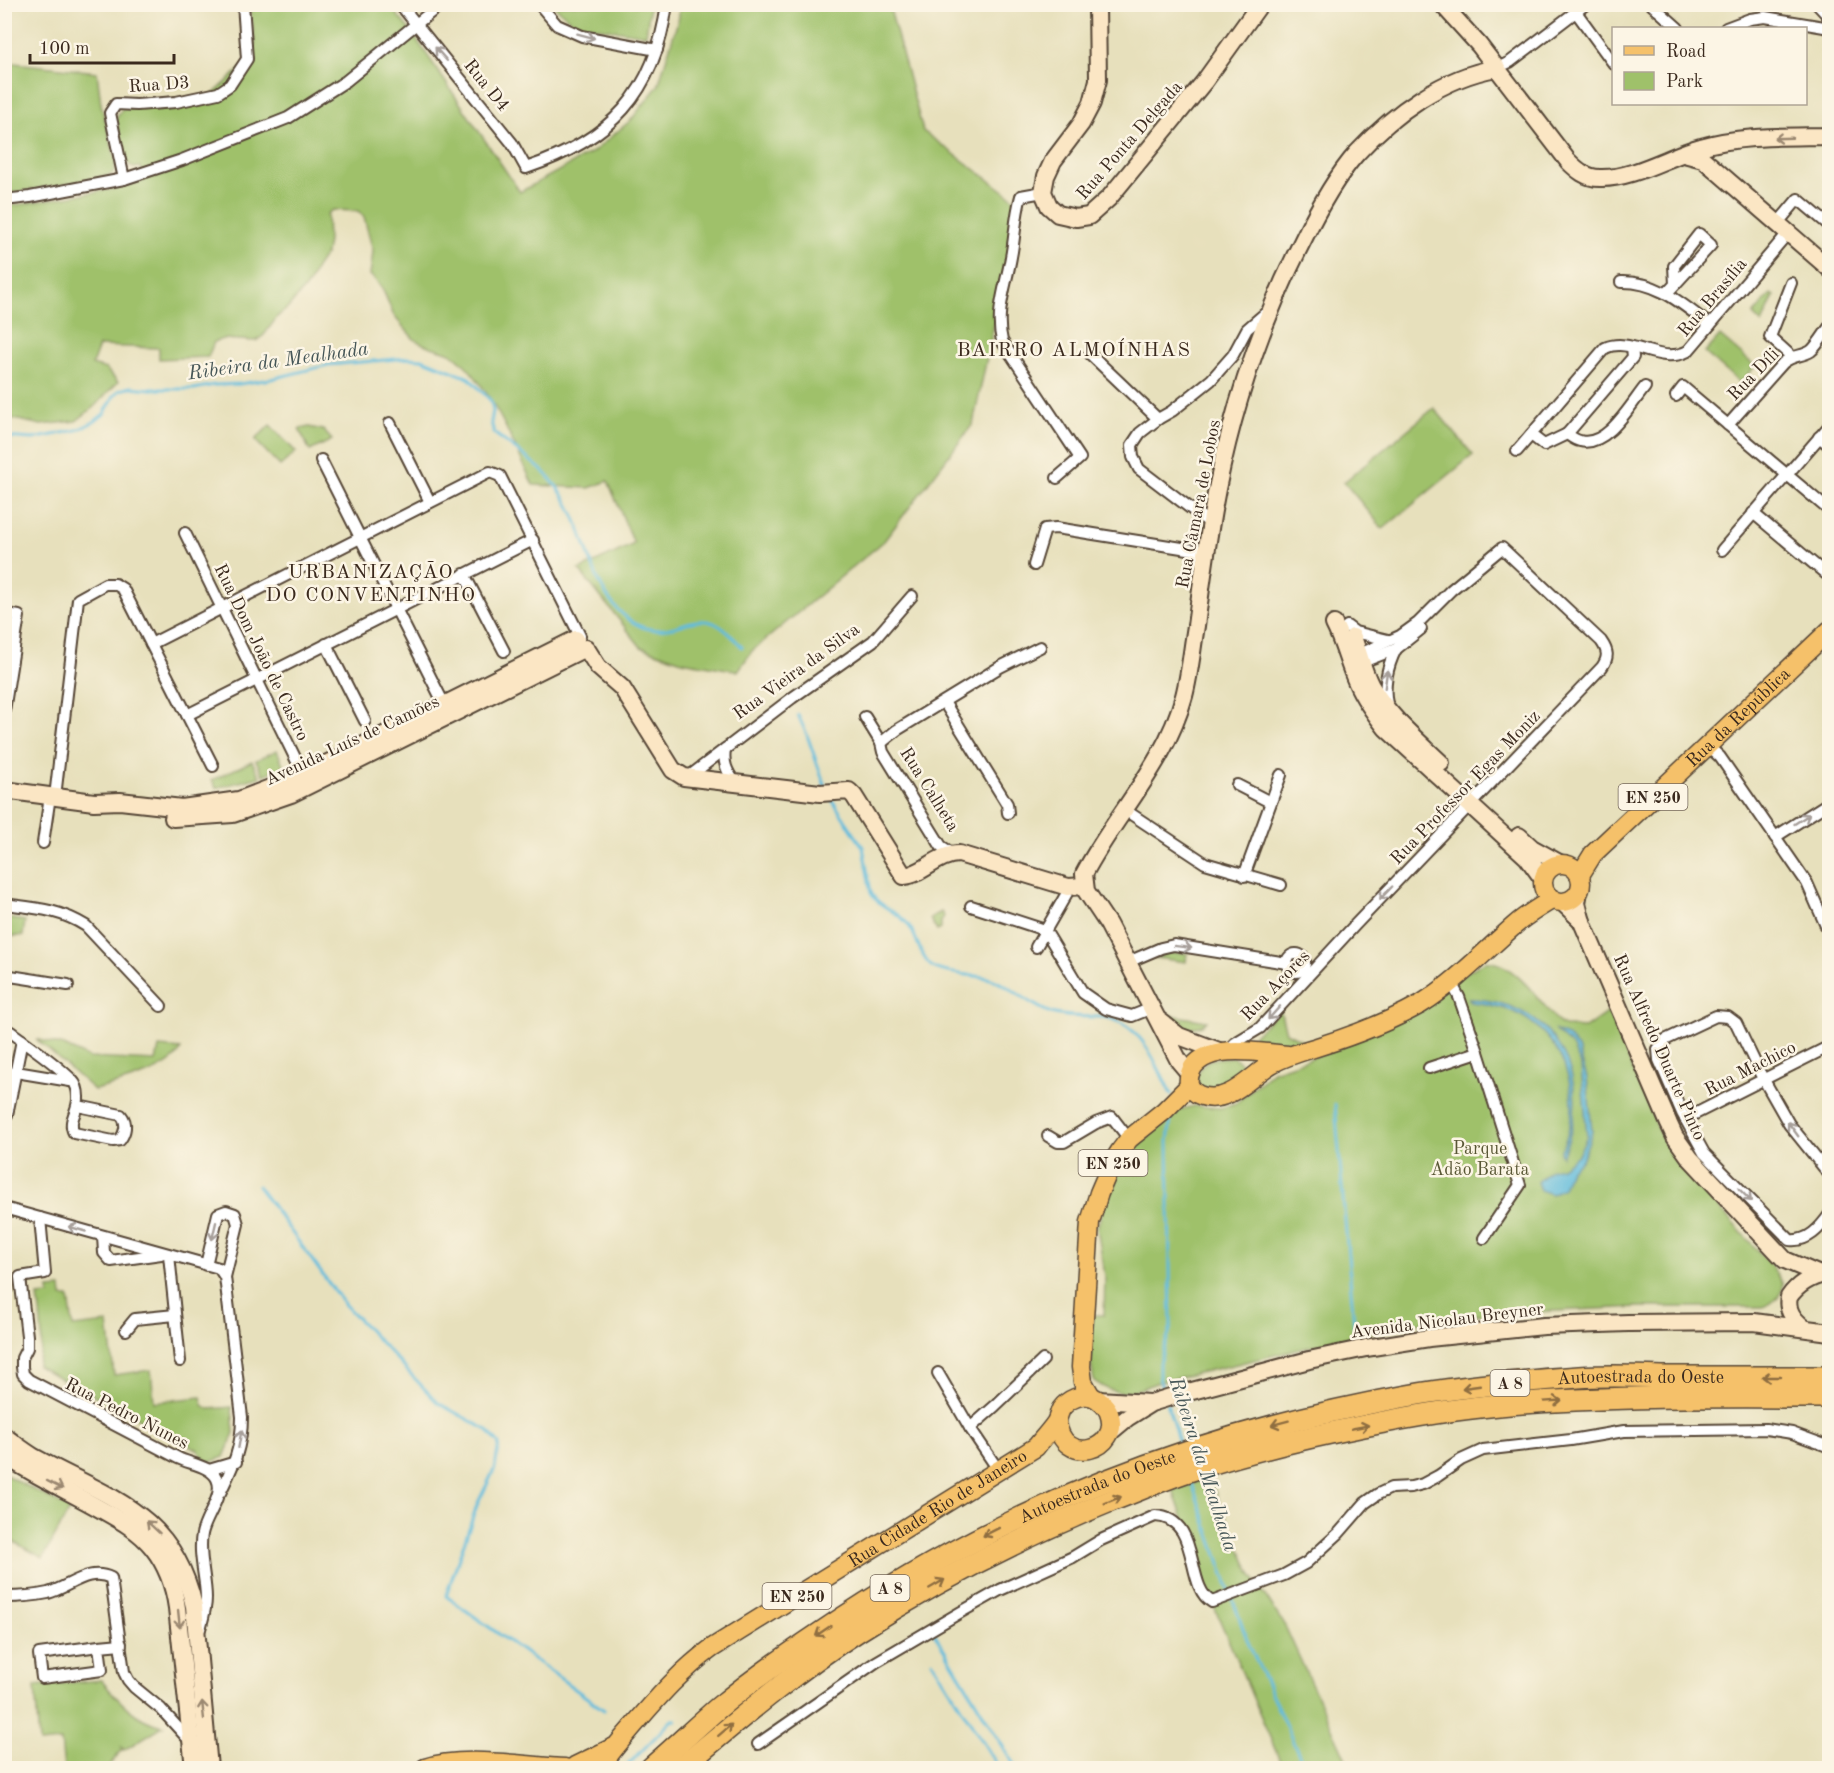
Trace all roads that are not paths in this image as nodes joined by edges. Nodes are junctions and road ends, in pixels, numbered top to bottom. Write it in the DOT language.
graph roads {
  1 [pos="243,4"];
  2 [pos="400,4"];
  3 [pos="441,4"];
  4 [pos="539,4"];
  5 [pos="667,4"];
  6 [pos="1097,4"];
  7 [pos="1260,4"];
  8 [pos="1442,4"];
  9 [pos="1586,4"];
  10 [pos="1651,4"];
  11 [pos="1816,4"];
  12 [pos="1576,12"];
  13 [pos="1830,18"];
  14 [pos="416,26"];
  15 [pos="1677,27"];
  16 [pos="1729,27"];
  17 [pos="1830,28"];
  18 [pos="657,50"];
  19 [pos="1612,60"];
  20 [pos="1497,68"];
  21 [pos="1830,136"];
  22 [pos="1736,141"];
  23 [pos="1684,154"];
  24 [pos="124,179"];
  25 [pos="1725,179"];
  26 [pos="1043,192"];
  27 [pos="4,200"];
  28 [pos="1830,226"];
  29 [pos="1783,228"];
  30 [pos="1830,269"];
  31 [pos="1622,282"];
  32 [pos="1675,284"];
  33 [pos="1791,284"];
  34 [pos="1667,293"];
  35 [pos="1272,308"];
  36 [pos="1710,325"];
  37 [pos="1830,326"];
  38 [pos="1632,347"];
  39 [pos="1090,354"];
  40 [pos="1791,356"];
  41 [pos="1645,387"];
  42 [pos="1676,396"];
  43 [pos="1158,419"];
  44 [pos="390,423"];
  45 [pos="1728,425"];
  46 [pos="1830,425"];
  47 [pos="1567,434"];
  48 [pos="1531,435"];
  49 [pos="1819,437"];
  50 [pos="1830,446"];
  51 [pos="1517,451"];
  52 [pos="321,460"];
  53 [pos="1787,475"];
  54 [pos="1057,478"];
  55 [pos="430,502"];
  56 [pos="1830,511"];
  57 [pos="1754,513"];
  58 [pos="1211,524"];
  59 [pos="185,533"];
  60 [pos="360,538"];
  61 [pos="533,540"];
  62 [pos="1722,550"];
  63 [pos="1207,552"];
  64 [pos="1034,565"];
  65 [pos="464,574"];
  66 [pos="1826,574"];
  67 [pos="912,596"];
  68 [pos="222,608"];
  69 [pos="396,609"];
  70 [pos="4,610"];
  71 [pos="1341,623"];
  72 [pos="1830,630"];
  73 [pos="581,643"];
  74 [pos="151,644"];
  75 [pos="326,644"];
  76 [pos="1394,645"];
  77 [pos="1040,647"];
  78 [pos="504,651"];
  79 [pos="1355,660"];
  80 [pos="7,672"];
  81 [pos="257,679"];
  82 [pos="944,702"];
  83 [pos="447,710"];
  84 [pos="1389,710"];
  85 [pos="4,711"];
  86 [pos="187,715"];
  87 [pos="865,717"];
  88 [pos="365,721"];
  89 [pos="881,743"];
  90 [pos="1708,746"];
  91 [pos="724,748"];
  92 [pos="213,766"];
  93 [pos="1281,775"];
  94 [pos="687,778"];
  95 [pos="307,780"];
  96 [pos="735,782"];
  97 [pos="1237,785"];
  98 [pos="4,790"];
  99 [pos="52,796"];
  100 [pos="1270,802"];
  101 [pos="1830,802"];
  102 [pos="1474,803"];
  103 [pos="1125,810"];
  104 [pos="1008,813"];
  105 [pos="1775,837"];
  106 [pos="43,843"];
  107 [pos="953,854"];
  108 [pos="1571,874"];
  109 [pos="1244,876"];
  110 [pos="1281,885"];
  111 [pos="1076,887"];
  112 [pos="1550,892"];
  113 [pos="4,904"];
  114 [pos="971,906"];
  115 [pos="1582,922"];
  116 [pos="1046,930"];
  117 [pos="1830,935"];
  118 [pos="1342,939"];
  119 [pos="1036,947"];
  120 [pos="1128,962"];
  121 [pos="4,975"];
  122 [pos="1451,982"];
  123 [pos="68,985"];
  124 [pos="1294,990"];
  125 [pos="161,1006"];
  126 [pos="1154,1013"];
  127 [pos="4,1031"];
  128 [pos="22,1040"];
  129 [pos="1830,1046"];
  130 [pos="1227,1051"];
  131 [pos="1478,1052"];
  132 [pos="1288,1055"];
  133 [pos="1429,1068"];
  134 [pos="16,1072"];
  135 [pos="1764,1080"];
  136 [pos="74,1081"];
  137 [pos="1246,1081"];
  138 [pos="1192,1085"];
  139 [pos="8,1099"];
  140 [pos="78,1106"];
  141 [pos="8,1115"];
  142 [pos="1685,1119"];
  143 [pos="1048,1136"];
  144 [pos="1129,1139"];
  145 [pos="1830,1174"];
  146 [pos="4,1208"];
  147 [pos="1830,1214"];
  148 [pos="40,1218"];
  149 [pos="104,1236"];
  150 [pos="1484,1238"];
  151 [pos="167,1254"];
  152 [pos="1785,1260"];
  153 [pos="206,1265"];
  154 [pos="1825,1274"];
  155 [pos="225,1277"];
  156 [pos="1790,1297"];
  157 [pos="175,1315"];
  158 [pos="1754,1322"];
  159 [pos="1803,1328"];
  160 [pos="126,1330"];
  161 [pos="1830,1332"];
  162 [pos="1043,1360"];
  163 [pos="180,1361"];
  164 [pos="1082,1367"];
  165 [pos="938,1373"];
  166 [pos="1830,1377"];
  167 [pos="1830,1397"];
  168 [pos="1094,1398"];
  169 [pos="1151,1403"];
  170 [pos="1066,1404"];
  171 [pos="1057,1421"];
  172 [pos="969,1428"];
  173 [pos="1109,1433"];
  174 [pos="4,1436"];
  175 [pos="1064,1442"];
  176 [pos="1036,1447"];
  177 [pos="1830,1447"];
  178 [pos="5,1455"];
  179 [pos="1199,1457"];
  180 [pos="236,1461"];
  181 [pos="1163,1469"];
  182 [pos="209,1470"];
  183 [pos="999,1471"];
  184 [pos="220,1493"];
  185 [pos="4,1597"];
  186 [pos="121,1644"];
  187 [pos="99,1646"];
  188 [pos="197,1653"];
  189 [pos="186,1693"];
  190 [pos="161,1709"];
  191 [pos="191,1742"];
  192 [pos="758,1744"];
  193 [pos="617,1746"];
  194 [pos="194,1768"];
  195 [pos="209,1768"];
  196 [pos="425,1768"];
  197 [pos="572,1768"];
  198 [pos="600,1768"];
  199 [pos="651,1768"];
  200 [pos="681,1768"];
  1 -- 24 [label="street, Rua D3"];
  2 -- 14 [label="street, Rua D4"];
  3 -- 14 [label="street"];
  4 -- 18 [label="street, one-way"];
  5 -- 18 [label="street"];
  6 -- 26 [label="street"];
  7 -- 26 [label="street, Rua Ponta Delgada"];
  8 -- 20 [label="street"];
  9 -- 12 [label="street"];
  10 -- 15 [label="street"];
  11 -- 13 [label="street"];
  12 -- 19 [label="street"];
  12 -- 20 [label="street"];
  18 -- 14 [label="street, Rua D4, one-way"];
  14 -- 24 [label="street"];
  16 -- 17 [label="street"];
  20 -- 23 [label="street"];
  20 -- 35 [label="street, Rua Câmara de Lobos"];
  21 -- 22 [label="street, one-way"];
  22 -- 23 [label="street"];
  22 -- 25 [label="street"];
  23 -- 25 [label="street"];
  24 -- 27 [label="street"];
  25 -- 29 [label="street"];
  26 -- 54 [label="street"];
  28 -- 29 [label="street, Rua Brasília"];
  29 -- 30 [label="street"];
  29 -- 36 [label="street, Rua Brasília"];
  31 -- 34 [label="street"];
  32 -- 34 [label="street"];
  33 -- 40 [label="street"];
  34 -- 36 [label="street"];
  35 -- 43 [label="street"];
  35 -- 58 [label="street, Rua Câmara de Lobos"];
  36 -- 38 [label="street, Rua Brasília"];
  37 -- 40 [label="street, Rua Díli"];
  38 -- 47 [label="street"];
  38 -- 48 [label="street, Rua Brasília"];
  39 -- 43 [label="street"];
  40 -- 45 [label="street, Rua Díli"];
  41 -- 47 [label="street"];
  42 -- 45 [label="street"];
  43 -- 58 [label="street"];
  44 -- 55 [label="street"];
  45 -- 53 [label="street"];
  46 -- 49 [label="street"];
  47 -- 48 [label="street"];
  48 -- 51 [label="street, Rua Brasília"];
  49 -- 50 [label="street"];
  49 -- 53 [label="street"];
  52 -- 60 [label="street"];
  53 -- 56 [label="street"];
  53 -- 57 [label="street"];
  55 -- 60 [label="street"];
  55 -- 61 [label="street"];
  57 -- 62 [label="street"];
  57 -- 66 [label="street"];
  58 -- 63 [label="street, Rua Câmara de Lobos"];
  59 -- 68 [label="street, Rua Dom João de Castro"];
  60 -- 68 [label="street"];
  60 -- 69 [label="street"];
  61 -- 65 [label="street"];
  61 -- 73 [label="street"];
  63 -- 64 [label="street"];
  63 -- 103 [label="street, Rua Câmara de Lobos"];
  65 -- 69 [label="street"];
  65 -- 78 [label="street"];
  67 -- 91 [label="street, Rua Vieira da Silva"];
  68 -- 74 [label="street"];
  68 -- 81 [label="street, Rua Dom João de Castro"];
  69 -- 75 [label="street"];
  69 -- 83 [label="street"];
  70 -- 80 [label="street"];
  71 -- 76 [label="street"];
  71 -- 79 [label="street"];
  72 -- 90 [label="main road, Rua da República / EN 250"];
  73 -- 83 [label="street, Avenida Luís de Camões"];
  73 -- 94 [label="street"];
  74 -- 86 [label="street"];
  74 -- 99 [label="street"];
  75 -- 81 [label="street"];
  75 -- 88 [label="street"];
  76 -- 79 [label="street"];
  84 -- 76 [label="street, one-way"];
  76 -- 102 [label="street, Rua Professor Egas Moniz"];
  77 -- 82 [label="street"];
  79 -- 84 [label="street"];
  79 -- 102 [label="street"];
  80 -- 85 [label="street"];
  81 -- 86 [label="street"];
  81 -- 95 [label="street, Rua Dom João de Castro"];
  82 -- 89 [label="street"];
  82 -- 104 [label="street"];
  83 -- 95 [label="street, Avenida Luís de Camões"];
  84 -- 102 [label="street"];
  86 -- 92 [label="street"];
  87 -- 89 [label="street, Rua Calheta"];
  89 -- 107 [label="street, Rua Calheta"];
  90 -- 105 [label="street"];
  90 -- 108 [label="main road, Rua da República / EN 250"];
  91 -- 94 [label="street, Rua Vieira da Silva"];
  91 -- 96 [label="street"];
  93 -- 100 [label="street"];
  94 -- 96 [label="street"];
  95 -- 99 [label="street, Avenida Luís de Camões"];
  96 -- 107 [label="street"];
  97 -- 100 [label="street"];
  98 -- 99 [label="street, Avenida Luís de Camões"];
  99 -- 106 [label="street"];
  100 -- 109 [label="street"];
  105 -- 101 [label="street, one-way"];
  102 -- 108 [label="street"];
  102 -- 112 [label="street, Rua Alfredo Duarte Pinto"];
  102 -- 118 [label="street, Rua Professor Egas Moniz, one-way"];
  103 -- 109 [label="street"];
  103 -- 111 [label="street, Rua Câmara de Lobos"];
  105 -- 117 [label="street"];
  107 -- 111 [label="street, Rua Calheta"];
  108 -- 112 [label="main road, EN 250"];
  108 -- 112 [label="main road, EN 250"];
  108 -- 115 [label="street, Rua Alfredo Duarte Pinto"];
  109 -- 110 [label="street"];
  111 -- 116 [label="street"];
  111 -- 120 [label="street"];
  112 -- 115 [label="street, Rua Alfredo Duarte Pinto"];
  112 -- 122 [label="main road, EN 250"];
  113 -- 125 [label="street"];
  114 -- 116 [label="street"];
  115 -- 152 [label="street, Rua Alfredo Duarte Pinto"];
  116 -- 119 [label="street"];
  116 -- 126 [label="street"];
  118 -- 124 [label="street, Rua Açores"];
  120 -- 124 [label="street, one-way"];
  120 -- 126 [label="street"];
  121 -- 123 [label="street"];
  122 -- 131 [label="street"];
  122 -- 132 [label="main road, EN 250"];
  124 -- 130 [label="street, Rua Açores, one-way"];
  126 -- 130 [label="street"];
  126 -- 138 [label="street"];
  127 -- 128 [label="street"];
  128 -- 134 [label="street"];
  128 -- 136 [label="street"];
  129 -- 135 [label="street, Rua Machico"];
  130 -- 132 [label="main road"];
  130 -- 137 [label="main road"];
  130 -- 138 [label="main road"];
  131 -- 133 [label="street"];
  131 -- 150 [label="street"];
  132 -- 137 [label="main road"];
  134 -- 136 [label="street"];
  134 -- 139 [label="street"];
  135 -- 142 [label="street, Rua Machico"];
  135 -- 142 [label="street"];
  145 -- 135 [label="street, one-way"];
  136 -- 140 [label="street"];
  137 -- 138 [label="main road"];
  138 -- 144 [label="main road, EN 250"];
  139 -- 141 [label="street"];
  140 -- 140 [label="street"];
  142 -- 147 [label="street, one-way"];
  143 -- 144 [label="street"];
  144 -- 164 [label="main road, EN 250"];
  146 -- 148 [label="street"];
  149 -- 148 [label="street, one-way"];
  148 -- 182 [label="street, Rua Pedro Nunes"];
  149 -- 151 [label="street"];
  149 -- 151 [label="street"];
  151 -- 153 [label="street"];
  151 -- 157 [label="street"];
  152 -- 154 [label="street, Rua Alfredo Duarte Pinto"];
  152 -- 156 [label="street"];
  153 -- 155 [label="street"];
  155 -- 153 [label="street, one-way"];
  154 -- 156 [label="street"];
  180 -- 155 [label="street, one-way"];
  156 -- 158 [label="street"];
  156 -- 159 [label="street"];
  157 -- 160 [label="street"];
  157 -- 163 [label="street"];
  158 -- 159 [label="street, Avenida Nicolau Breyner"];
  158 -- 169 [label="street, Avenida Nicolau Breyner"];
  159 -- 161 [label="street, Avenida Nicolau Breyner"];
  162 -- 172 [label="street"];
  164 -- 168 [label="main road"];
  164 -- 170 [label="main road"];
  165 -- 172 [label="street"];
  166 -- 179 [label="highway, Autoestrada do Oeste / A 8, one-way"];
  179 -- 167 [label="highway, Autoestrada do Oeste / A 8, one-way"];
  168 -- 169 [label="street, Avenida Nicolau Breyner"];
  168 -- 170 [label="main road"];
  168 -- 173 [label="main road"];
  169 -- 173 [label="street, Avenida Nicolau Breyner"];
  170 -- 171 [label="main road"];
  171 -- 175 [label="main road"];
  171 -- 176 [label="main road"];
  172 -- 183 [label="street"];
  173 -- 175 [label="main road"];
  188 -- 174 [label="street, one-way"];
  175 -- 176 [label="main road"];
  176 -- 183 [label="main road, Rua Cidade Rio de Janeiro / EN 250"];
  177 -- 192 [label="street"];
  178 -- 189 [label="street, one-way"];
  179 -- 181 [label="highway, Autoestrada do Oeste / A 8"];
  180 -- 182 [label="street"];
  180 -- 184 [label="street"];
  181 -- 199 [label="highway, Autoestrada do Oeste / A 8, one-way"];
  200 -- 181 [label="highway, Autoestrada do Oeste / A 8, one-way"];
  182 -- 184 [label="street"];
  183 -- 193 [label="main road, Rua Cidade Rio de Janeiro / EN 250"];
  184 -- 188 [label="street"];
  185 -- 186 [label="street"];
  186 -- 187 [label="street"];
  186 -- 190 [label="street"];
  187 -- 187 [label="street"];
  195 -- 188 [label="street, one-way"];
  189 -- 190 [label="street"];
  189 -- 191 [label="street"];
  190 -- 191 [label="street"];
  191 -- 194 [label="street"];
  193 -- 197 [label="main road, Rua Cidade Rio de Janeiro"];
  193 -- 198 [label="main road, Rua Cidade Rio de Janeiro"];
  196 -- 197 [label="main road"];
}
